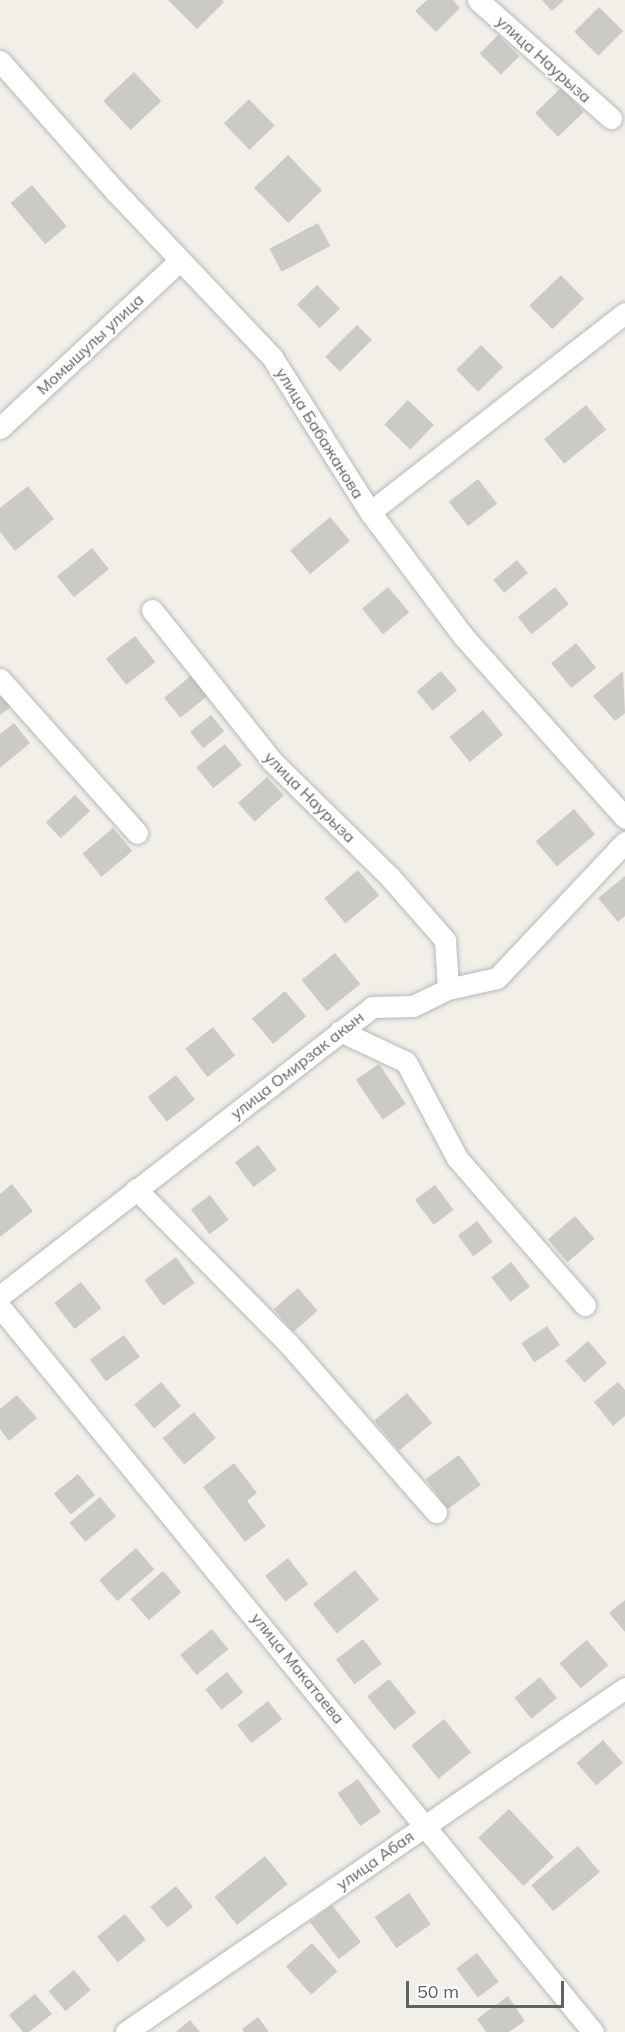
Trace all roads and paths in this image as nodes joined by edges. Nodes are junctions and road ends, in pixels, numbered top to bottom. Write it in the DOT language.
graph roads {
  1 [pos="478,0"];
  2 [pos="0,62"];
  3 [pos="611,118"];
  4 [pos="180,260"];
  5 [pos="625,313"];
  6 [pos="0,428"];
  7 [pos="370,512"];
  8 [pos="152,609"];
  9 [pos="0,679"];
  10 [pos="625,818"];
  11 [pos="137,833"];
  12 [pos="625,842"];
  13 [pos="448,988"];
  14 [pos="340,1031"];
  15 [pos="136,1190"];
  16 [pos="0,1296"];
  17 [pos="585,1305"];
  18 [pos="0,1307"];
  19 [pos="436,1512"];
  20 [pos="625,1688"];
  21 [pos="426,1824"];
  22 [pos="126,2032"];
  23 [pos="593,2032"];
  1 -- 3 [label="street, улица Наурыза"];
  2 -- 4 [label="street, улица Бабажанова"];
  4 -- 6 [label="street, Момышулы улица"];
  4 -- 7 [label="street, улица Бабажанова"];
  5 -- 7 [label="street"];
  7 -- 10 [label="street, улица Бабажанова"];
  8 -- 13 [label="street, улица Наурыза"];
  9 -- 11 [label="street"];
  12 -- 13 [label="street, улица Омирзак акын"];
  13 -- 14 [label="street, улица Омирзак акын"];
  14 -- 15 [label="street, улица Омирзак акын"];
  14 -- 17 [label="street"];
  15 -- 16 [label="street, улица Омирзак акын"];
  15 -- 19 [label="street"];
  18 -- 21 [label="street, улица Макатаева"];
  20 -- 21 [label="street, улица Абая"];
  21 -- 22 [label="street, улица Абая"];
  21 -- 23 [label="street, улица Макатаева"];
}
